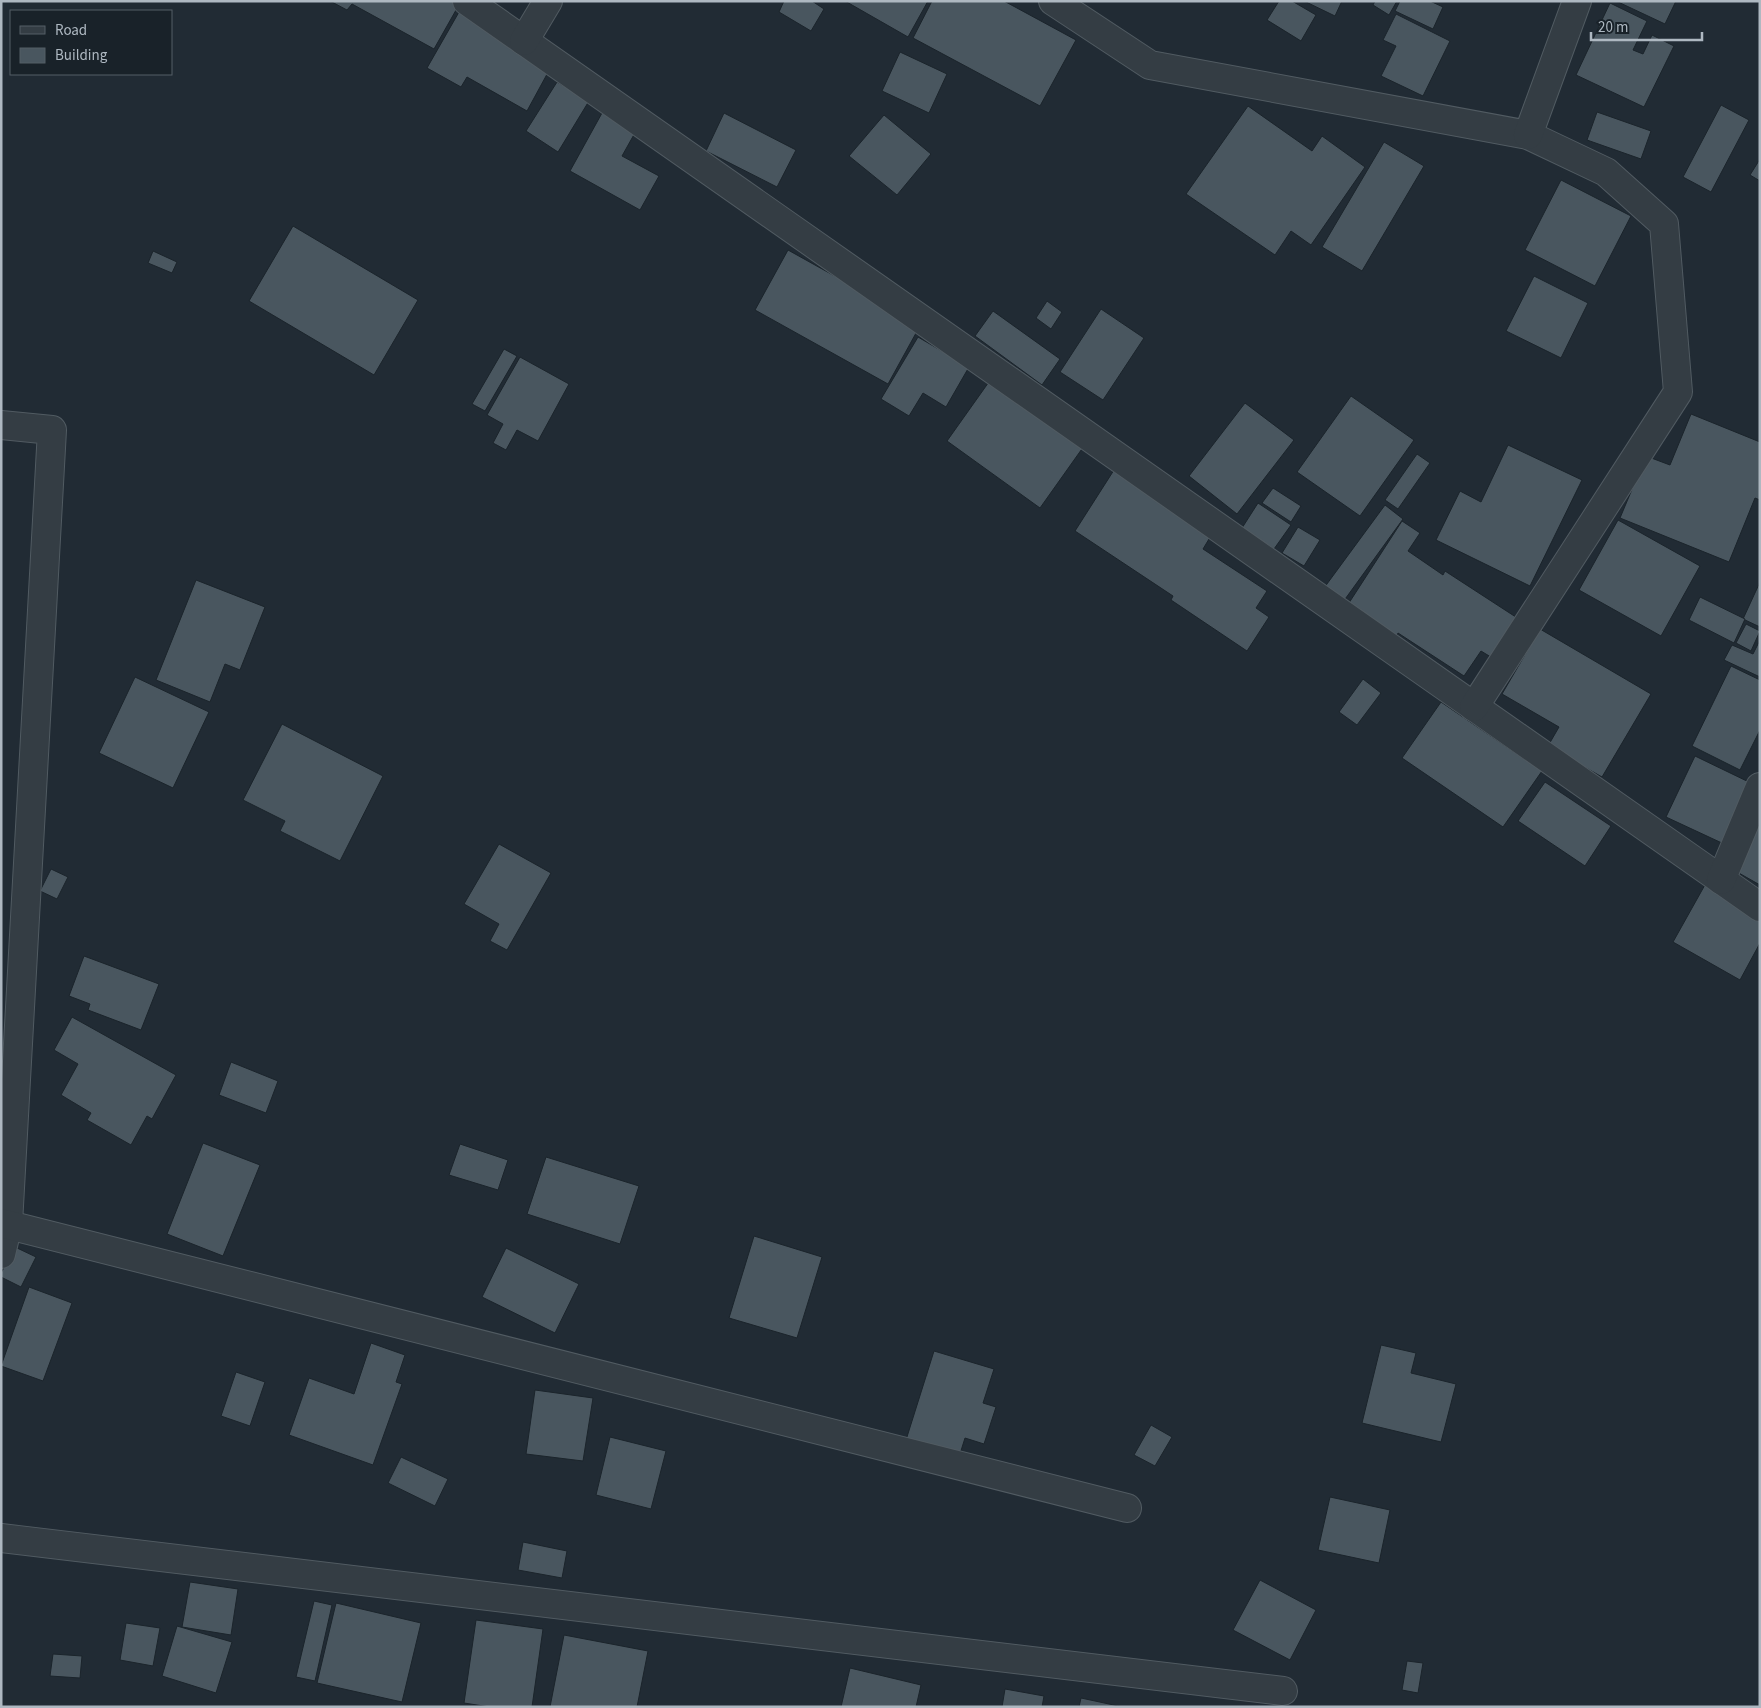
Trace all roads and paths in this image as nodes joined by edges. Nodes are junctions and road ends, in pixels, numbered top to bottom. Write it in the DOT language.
graph roads {
  1 [pos="467,1"];
  2 [pos="548,1"];
  3 [pos="1052,1"];
  4 [pos="1577,1"];
  5 [pos="524,42"];
  6 [pos="1528,135"];
  7 [pos="1,425"];
  8 [pos="1474,707"];
  9 [pos="1760,787"];
  10 [pos="1721,880"];
  11 [pos="1760,907"];
  12 [pos="4,1224"];
  13 [pos="1,1254"];
  14 [pos="1127,1508"];
  15 [pos="1,1538"];
  16 [pos="1283,1691"];
  1 -- 5 [label="street"];
  2 -- 5 [label="street"];
  3 -- 6 [label="street"];
  4 -- 6 [label="street"];
  5 -- 8 [label="street"];
  6 -- 8 [label="street"];
  7 -- 12 [label="street"];
  8 -- 10 [label="street"];
  9 -- 10 [label="street"];
  10 -- 11 [label="street"];
  12 -- 13 [label="street"];
  12 -- 14 [label="street"];
  15 -- 16 [label="street"];
}
